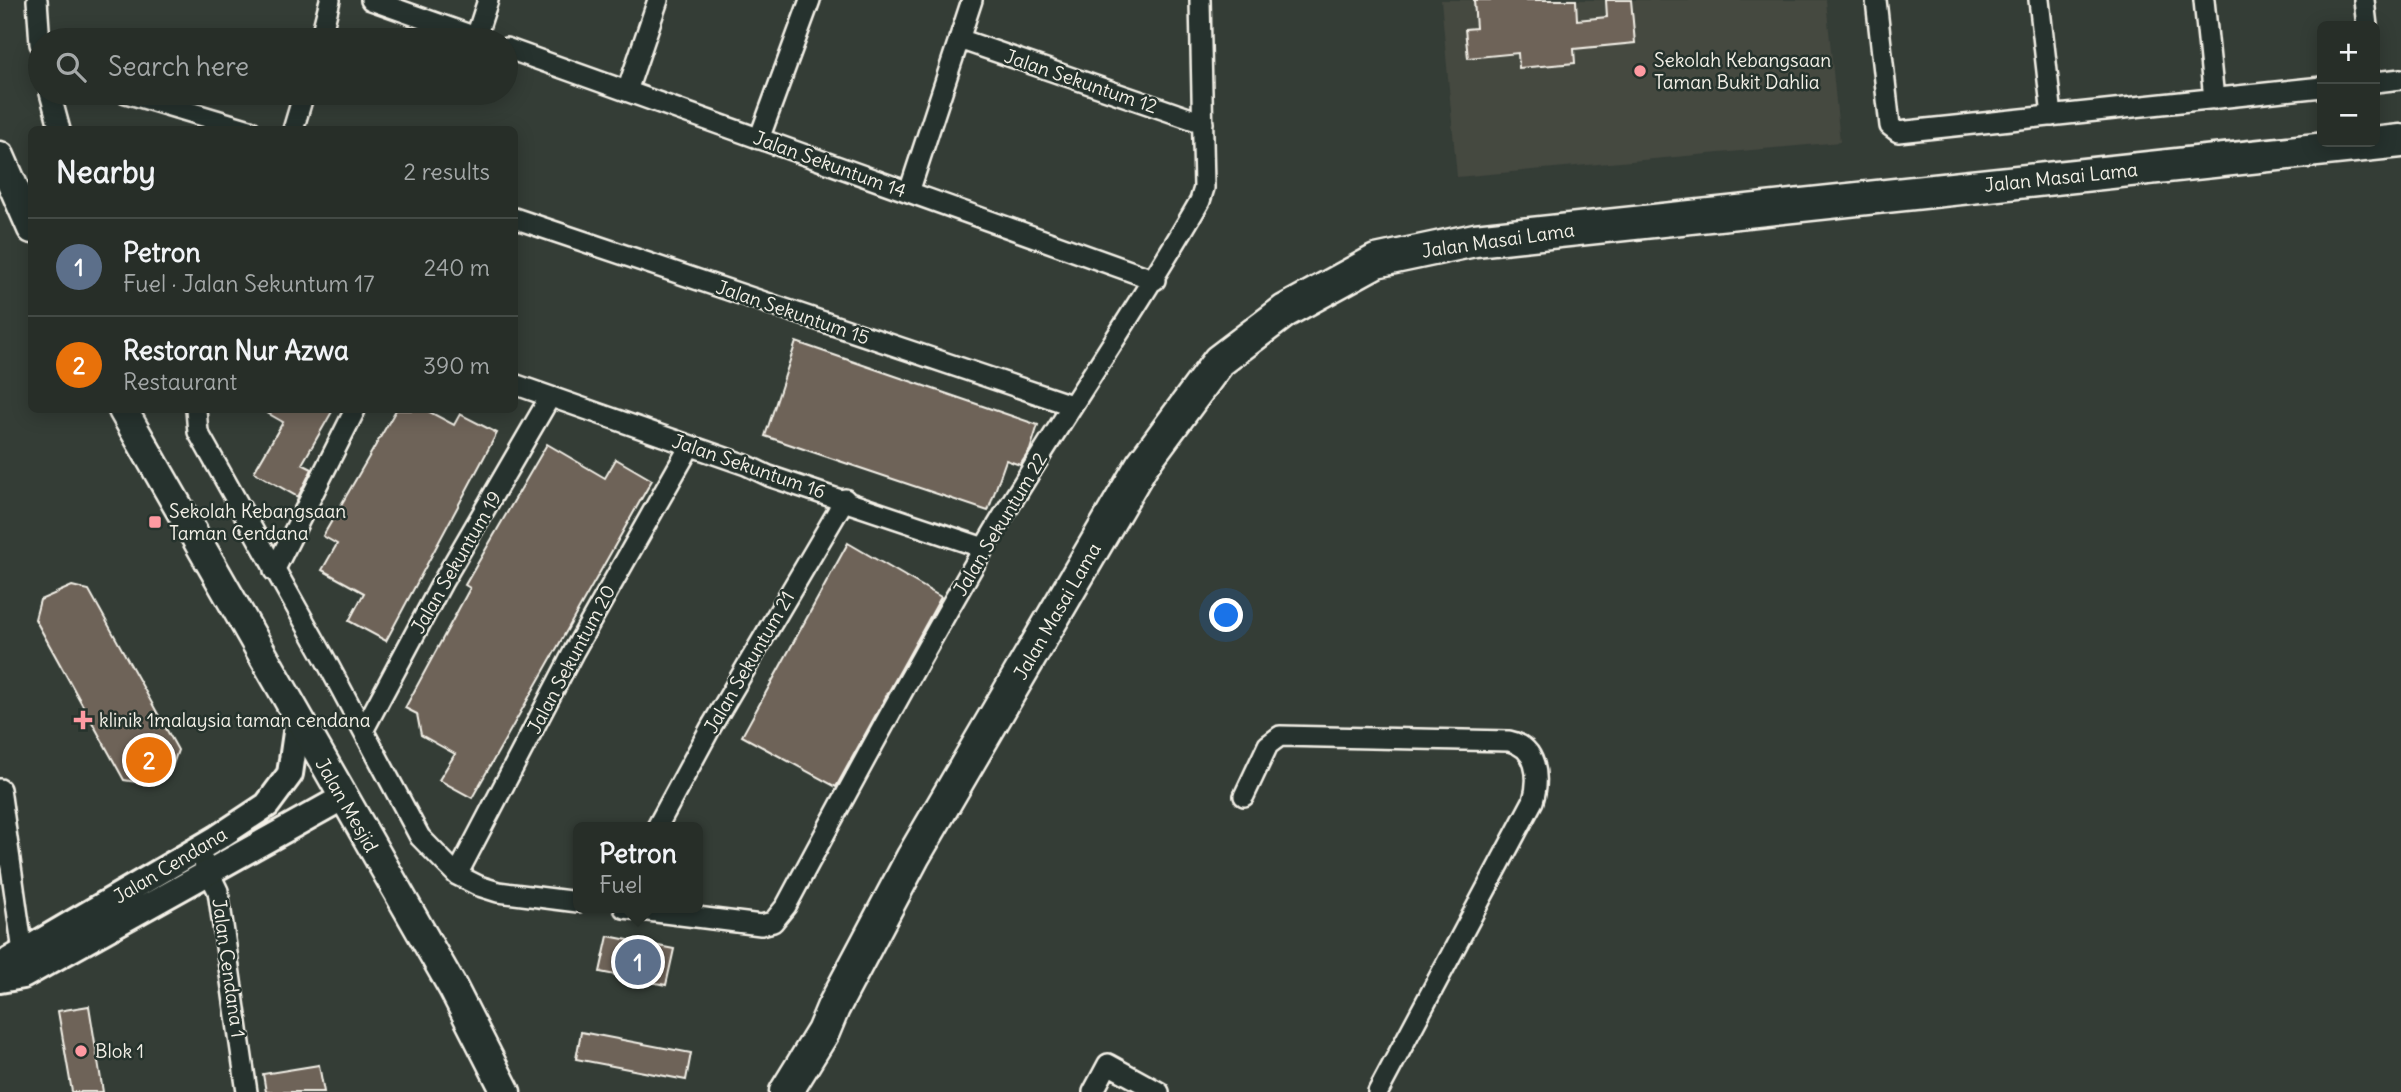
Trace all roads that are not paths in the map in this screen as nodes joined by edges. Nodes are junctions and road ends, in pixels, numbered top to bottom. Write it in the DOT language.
graph roads {
  1 [pos="37,0"];
  2 [pos="330,0"];
  3 [pos="371,0"];
  4 [pos="488,0"];
  5 [pos="658,0"];
  6 [pos="810,0"];
  7 [pos="972,0"];
  8 [pos="1200,0"];
  9 [pos="1876,0"];
  10 [pos="2039,0"];
  11 [pos="2204,0"];
  12 [pos="2364,0"];
  13 [pos="2366,21"];
  14 [pos="39,28"];
  15 [pos="323,28"];
  16 [pos="449,28"];
  17 [pos="482,28"];
  18 [pos="959,39"];
  19 [pos="518,52"];
  20 [pos="2401,79"];
  21 [pos="2380,81"];
  22 [pos="2317,88"];
  23 [pos="627,91"];
  24 [pos="2214,99"];
  25 [pos="53,105"];
  26 [pos="166,105"];
  27 [pos="300,105"];
  28 [pos="2052,116"];
  29 [pos="1203,123"];
  30 [pos="59,126"];
  31 [pos="237,126"];
  32 [pos="294,126"];
  33 [pos="760,139"];
  34 [pos="2401,141"];
  35 [pos="0,156"];
  36 [pos="909,192"];
  37 [pos="518,219"];
  38 [pos="28,220"];
  39 [pos="1154,280"];
  40 [pos="518,385"];
  41 [pos="550,397"];
  42 [pos="1072,405"];
  43 [pos="125,413"];
  44 [pos="196,413"];
  45 [pos="353,413"];
  46 [pos="690,446"];
  47 [pos="845,499"];
  48 [pos="984,548"];
  49 [pos="274,571"];
  50 [pos="298,719"];
  51 [pos="364,729"];
  52 [pos="0,789"];
  53 [pos="1244,796"];
  54 [pos="342,798"];
  55 [pos="660,822"];
  56 [pos="203,860"];
  57 [pos="457,875"];
  58 [pos="573,901"];
  59 [pos="663,913"];
  60 [pos="27,961"];
  61 [pos="0,979"];
  62 [pos="247,1092"];
  63 [pos="506,1092"];
  64 [pos="786,1092"];
  65 [pos="1093,1092"];
  66 [pos="1159,1092"];
  67 [pos="1378,1092"];
  1 -- 14 [label="street"];
  2 -- 15 [label="street"];
  3 -- 16 [label="street"];
  4 -- 17 [label="street"];
  5 -- 23 [label="street"];
  6 -- 33 [label="street"];
  7 -- 18 [label="street"];
  8 -- 29 [label="street, Jalan Sekuntum 22"];
  9 -- 28 [label="street"];
  10 -- 28 [label="street"];
  11 -- 24 [label="street"];
  12 -- 13 [label="street"];
  18 -- 29 [label="street, Jalan Sekuntum 12"];
  18 -- 36 [label="street"];
  19 -- 23 [label="street, Jalan Sekuntum 14"];
  20 -- 21 [label="street"];
  22 -- 24 [label="street"];
  23 -- 33 [label="street, Jalan Sekuntum 14"];
  24 -- 28 [label="street"];
  25 -- 30 [label="street"];
  26 -- 31 [label="street"];
  27 -- 32 [label="street"];
  29 -- 39 [label="street, Jalan Sekuntum 22"];
  33 -- 36 [label="street, Jalan Sekuntum 14"];
  34 -- 64 [label="main road, Jalan Masai Lama"];
  35 -- 38 [label="main road"];
  36 -- 39 [label="street, Jalan Sekuntum 14"];
  37 -- 42 [label="street, Jalan Sekuntum 15"];
  39 -- 42 [label="street, Jalan Sekuntum 22"];
  40 -- 41 [label="street, Jalan Sekuntum 16"];
  41 -- 46 [label="street, Jalan Sekuntum 16"];
  41 -- 51 [label="street, Jalan Sekuntum 19"];
  42 -- 48 [label="street, Jalan Sekuntum 22"];
  43 -- 50 [label="main road, Jalan Mesjid"];
  44 -- 49 [label="street"];
  45 -- 49 [label="street"];
  46 -- 47 [label="street, Jalan Sekuntum 16"];
  46 -- 57 [label="street, Jalan Sekuntum 20"];
  47 -- 48 [label="street, Jalan Sekuntum 16"];
  47 -- 55 [label="street, Jalan Sekuntum 21"];
  48 -- 59 [label="street, Jalan Sekuntum 22"];
  49 -- 51 [label="street"];
  50 -- 54 [label="main road, Jalan Mesjid"];
  50 -- 56 [label="street, Jalan Cendana"];
  51 -- 57 [label="street"];
  52 -- 60 [label="street"];
  53 -- 67 [label="street"];
  54 -- 56 [label="street, Jalan Cendana"];
  54 -- 63 [label="main road, Jalan Mesjid"];
  56 -- 60 [label="street, Jalan Cendana"];
  56 -- 62 [label="street, Jalan Cendana 1"];
  57 -- 58 [label="street"];
  60 -- 61 [label="street, Jalan Cendana"];
  65 -- 66 [label="street"];
}
